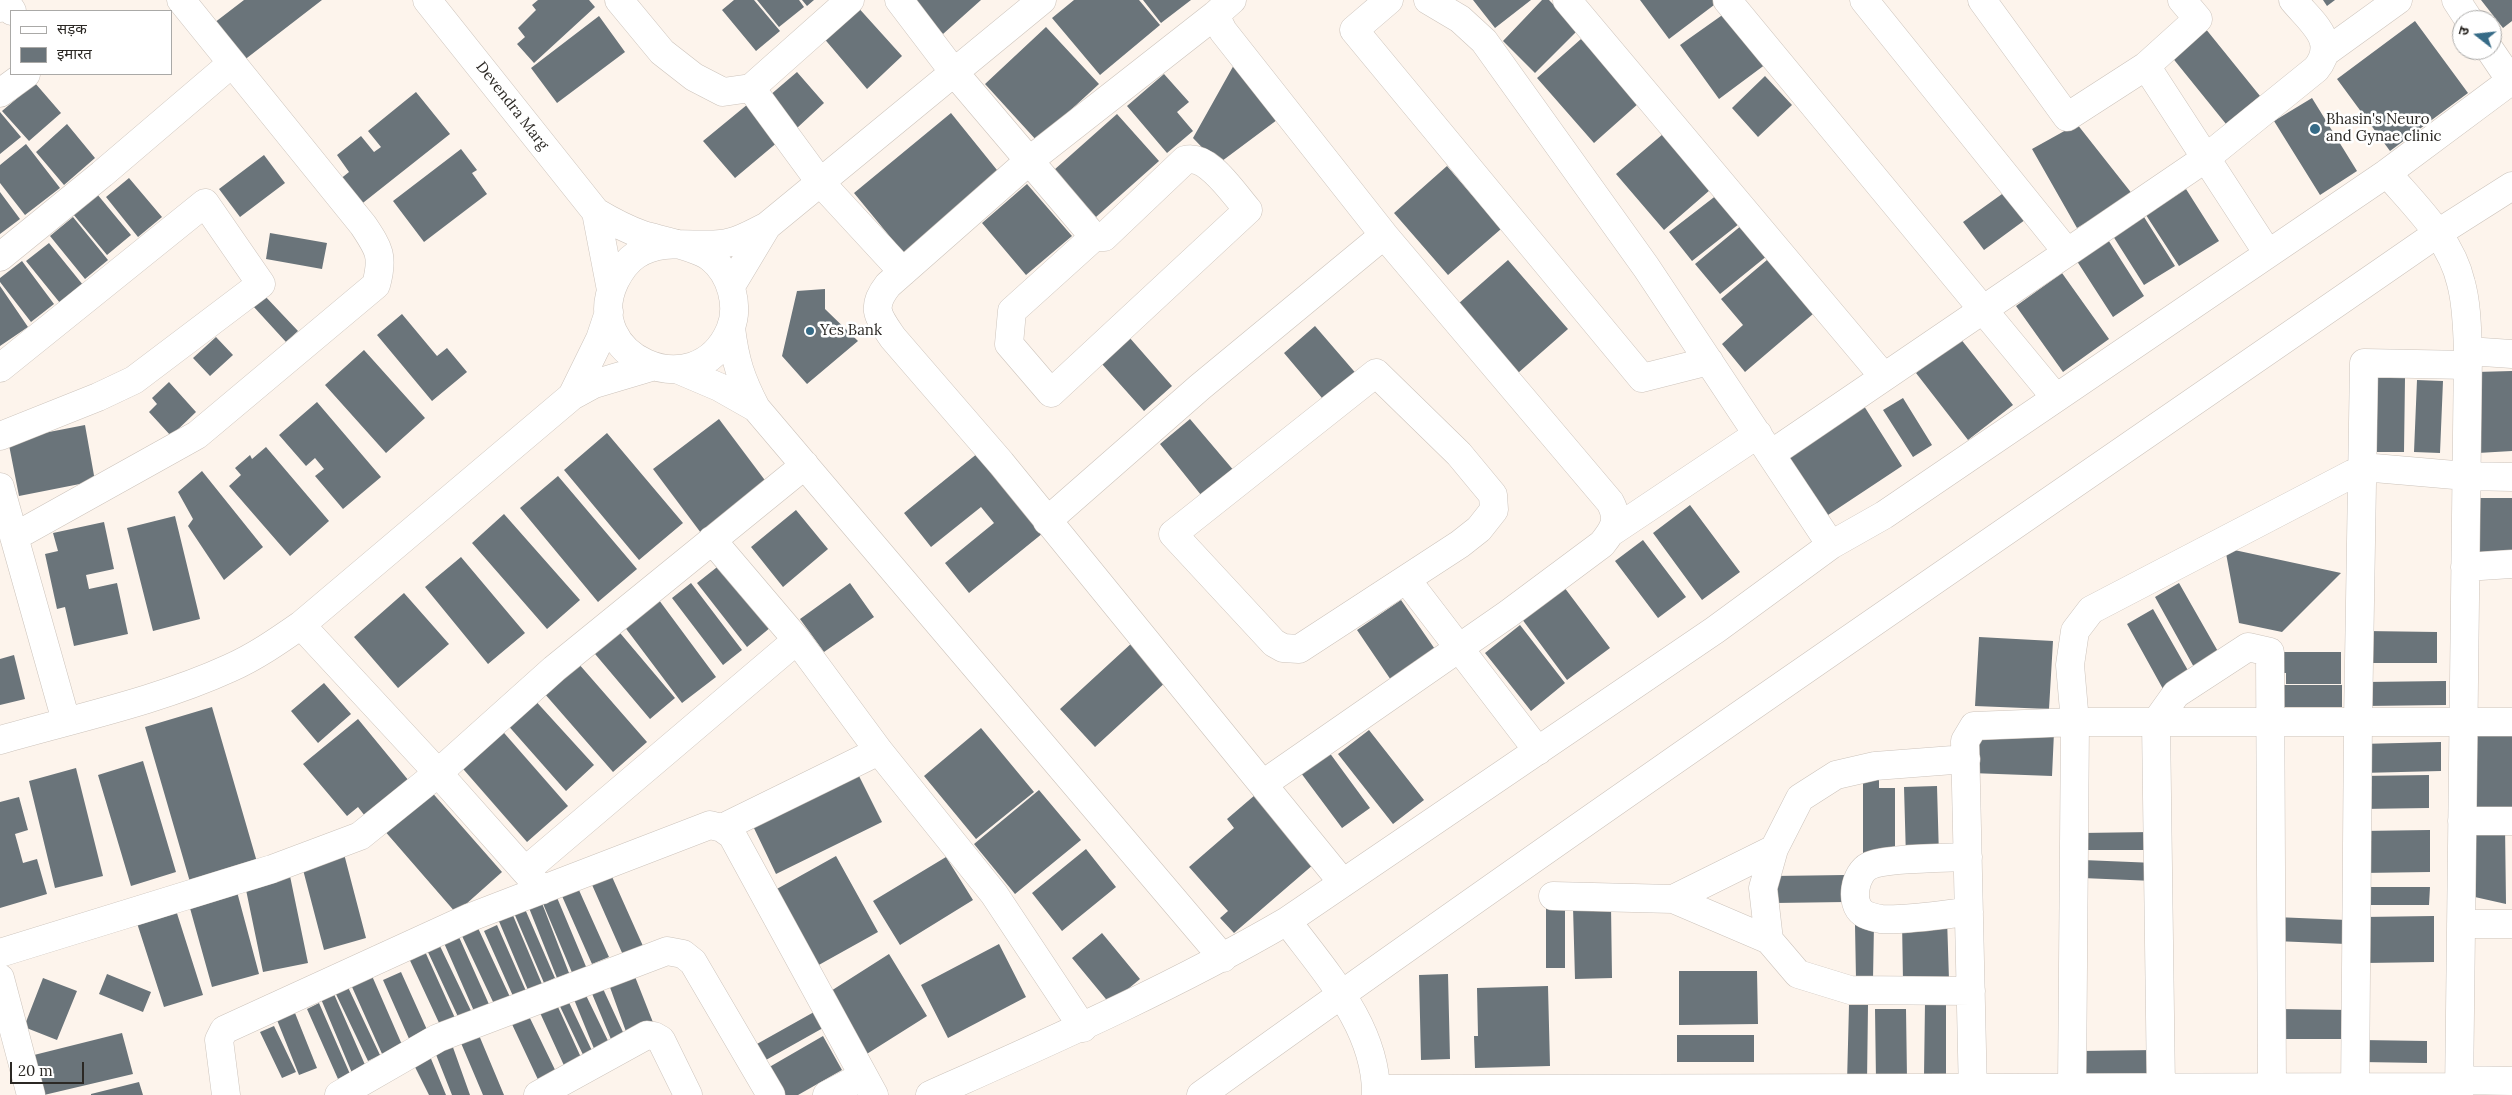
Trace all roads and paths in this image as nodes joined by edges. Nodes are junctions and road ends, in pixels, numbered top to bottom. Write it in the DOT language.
graph roads {
  1 [pos="182,0"];
  2 [pos="427,0"];
  3 [pos="619,0"];
  4 [pos="850,0"];
  5 [pos="899,0"];
  6 [pos="1042,0"];
  7 [pos="1389,0"];
  8 [pos="1428,0"];
  9 [pos="1567,0"];
  10 [pos="1727,0"];
  11 [pos="1864,0"];
  12 [pos="1982,0"];
  13 [pos="2182,0"];
  14 [pos="2293,0"];
  15 [pos="2398,0"];
  16 [pos="0,8"];
  17 [pos="1224,8"];
  18 [pos="11,10"];
  19 [pos="2326,52"];
  20 [pos="2497,60"];
  21 [pos="231,64"];
  22 [pos="2146,66"];
  23 [pos="953,71"];
  24 [pos="25,75"];
  25 [pos="2511,80"];
  26 [pos="750,88"];
  27 [pos="0,93"];
  28 [pos="2206,158"];
  29 [pos="1030,160"];
  30 [pos="2387,173"];
  31 [pos="820,182"];
  32 [pos="2512,186"];
  33 [pos="596,212"];
  34 [pos="767,226"];
  35 [pos="2438,233"];
  36 [pos="1384,234"];
  37 [pos="1094,237"];
  38 [pos="675,244"];
  39 [pos="2067,252"];
  40 [pos="2268,252"];
  41 [pos="0,257"];
  42 [pos="903,272"];
  43 [pos="731,286"];
  44 [pos="610,301"];
  45 [pos="1982,309"];
  46 [pos="731,328"];
  47 [pos="2512,354"];
  48 [pos="2468,358"];
  49 [pos="1709,361"];
  50 [pos="651,367"];
  51 [pos="0,368"];
  52 [pos="679,370"];
  53 [pos="1884,377"];
  54 [pos="572,396"];
  55 [pos="2056,398"];
  56 [pos="756,408"];
  57 [pos="0,436"];
  58 [pos="1764,444"];
  59 [pos="805,465"];
  60 [pos="2361,472"];
  61 [pos="2466,476"];
  62 [pos="2512,477"];
  63 [pos="0,487"];
  64 [pos="1047,521"];
  65 [pos="1613,530"];
  66 [pos="14,537"];
  67 [pos="712,540"];
  68 [pos="1831,545"];
  69 [pos="2512,564"];
  70 [pos="2465,567"];
  71 [pos="1406,579"];
  72 [pos="301,625"];
  73 [pos="797,640"];
  74 [pos="1459,648"];
  75 [pos="2463,720"];
  76 [pos="66,721"];
  77 [pos="2270,721"];
  78 [pos="2358,721"];
  79 [pos="2075,722"];
  80 [pos="2156,722"];
  81 [pos="2512,722"];
  82 [pos="0,740"];
  83 [pos="879,751"];
  84 [pos="1538,751"];
  85 [pos="1966,759"];
  86 [pos="438,773"];
  87 [pos="1263,784"];
  88 [pos="2462,821"];
  89 [pos="2512,821"];
  90 [pos="722,828"];
  91 [pos="1774,850"];
  92 [pos="1968,857"];
  93 [pos="533,880"];
  94 [pos="1343,883"];
  95 [pos="1554,896"];
  96 [pos="1673,899"];
  97 [pos="1969,912"];
  98 [pos="1287,922"];
  99 [pos="2461,924"];
  100 [pos="2512,924"];
  101 [pos="1769,940"];
  102 [pos="0,952"];
  103 [pos="1224,958"];
  104 [pos="0,978"];
  105 [pos="1971,991"];
  106 [pos="1341,994"];
  107 [pos="1083,1028"];
  108 [pos="2512,1081"];
  109 [pos="868,1086"];
  110 [pos="2272,1087"];
  111 [pos="2459,1087"];
  112 [pos="2072,1088"];
  113 [pos="2161,1088"];
  114 [pos="1973,1091"];
  115 [pos="2355,1091"];
  116 [pos="1376,1092"];
  117 [pos="1480,1092"];
  118 [pos="31,1095"];
  119 [pos="226,1095"];
  120 [pos="339,1095"];
  121 [pos="538,1095"];
  122 [pos="688,1095"];
  123 [pos="771,1095"];
  124 [pos="827,1095"];
  125 [pos="930,1095"];
  126 [pos="1201,1095"];
  1 -- 21 [label="street"];
  2 -- 33 [label="street, Devendra Marg"];
  3 -- 26 [label="street"];
  4 -- 26 [label="street"];
  5 -- 23 [label="street"];
  6 -- 23 [label="street"];
  7 -- 49 [label="street"];
  8 -- 49 [label="street"];
  9 -- 53 [label="street"];
  10 -- 45 [label="street"];
  11 -- 39 [label="street"];
  12 -- 22 [label="street"];
  13 -- 22 [label="street"];
  14 -- 19 [label="street"];
  15 -- 19 [label="street"];
  16 -- 18 [label="street"];
  17 -- 29 [label="street"];
  17 -- 36 [label="street"];
  19 -- 28 [label="street"];
  20 -- 25 [label="street"];
  21 -- 41 [label="street"];
  21 -- 66 [label="street"];
  22 -- 28 [label="street"];
  23 -- 29 [label="street"];
  23 -- 31 [label="street"];
  24 -- 27 [label="street"];
  25 -- 30 [label="street"];
  26 -- 31 [label="street"];
  28 -- 39 [label="street"];
  28 -- 40 [label="street"];
  29 -- 37 [label="street"];
  29 -- 42 [label="street"];
  30 -- 35 [label="street"];
  30 -- 40 [label="street"];
  31 -- 34 [label="street"];
  31 -- 42 [label="street"];
  32 -- 35 [label="street"];
  33 -- 38 [label="street, Devendra Marg"];
  33 -- 44 [label="street, Devendra Marg"];
  34 -- 38 [label="street"];
  34 -- 43 [label="street"];
  35 -- 48 [label="street"];
  35 -- 106 [label="street"];
  36 -- 64 [label="street"];
  36 -- 65 [label="street"];
  37 -- 37 [label="street"];
  38 -- 43 [label="street"];
  38 -- 44 [label="street"];
  39 -- 45 [label="street"];
  40 -- 55 [label="street"];
  42 -- 64 [label="street"];
  43 -- 46 [label="street"];
  44 -- 50 [label="street"];
  44 -- 54 [label="street"];
  45 -- 53 [label="street"];
  45 -- 55 [label="street"];
  46 -- 52 [label="street"];
  46 -- 56 [label="street"];
  47 -- 48 [label="street"];
  48 -- 60 [label="street"];
  48 -- 61 [label="street"];
  49 -- 58 [label="street"];
  50 -- 52 [label="street"];
  50 -- 54 [label="street"];
  51 -- 57 [label="street"];
  52 -- 56 [label="street"];
  53 -- 58 [label="street"];
  54 -- 72 [label="street"];
  55 -- 68 [label="street"];
  56 -- 59 [label="street"];
  58 -- 65 [label="street"];
  58 -- 68 [label="street"];
  59 -- 67 [label="street"];
  59 -- 103 [label="street"];
  60 -- 61 [label="street"];
  60 -- 78 [label="street"];
  60 -- 79 [label="street"];
  61 -- 62 [label="street"];
  61 -- 70 [label="street"];
  63 -- 66 [label="street"];
  64 -- 87 [label="street"];
  65 -- 74 [label="street"];
  66 -- 76 [label="street"];
  67 -- 73 [label="street"];
  67 -- 86 [label="street"];
  68 -- 84 [label="street"];
  69 -- 70 [label="street"];
  70 -- 75 [label="street"];
  71 -- 71 [label="street"];
  71 -- 74 [label="street"];
  72 -- 76 [label="street"];
  72 -- 86 [label="street"];
  73 -- 83 [label="street"];
  73 -- 93 [label="street"];
  74 -- 84 [label="street"];
  74 -- 87 [label="street"];
  75 -- 78 [label="street"];
  75 -- 81 [label="street"];
  75 -- 88 [label="street"];
  76 -- 82 [label="street"];
  77 -- 78 [label="street"];
  77 -- 80 [label="street"];
  77 -- 80 [label="street"];
  77 -- 110 [label="street"];
  78 -- 115 [label="street"];
  79 -- 80 [label="street"];
  79 -- 85 [label="street"];
  79 -- 112 [label="street"];
  80 -- 113 [label="street"];
  83 -- 90 [label="street"];
  83 -- 107 [label="street"];
  84 -- 94 [label="street"];
  85 -- 91 [label="street"];
  85 -- 92 [label="street"];
  86 -- 93 [label="street"];
  86 -- 102 [label="street"];
  87 -- 94 [label="street"];
  88 -- 89 [label="street"];
  88 -- 99 [label="street"];
  90 -- 93 [label="street"];
  90 -- 109 [label="street"];
  91 -- 96 [label="street"];
  91 -- 101 [label="street"];
  92 -- 97 [label="street"];
  92 -- 97 [label="street"];
  93 -- 119 [label="street"];
  94 -- 98 [label="street"];
  95 -- 96 [label="street"];
  96 -- 101 [label="street"];
  97 -- 105 [label="street"];
  98 -- 103 [label="street"];
  98 -- 106 [label="street"];
  99 -- 100 [label="street"];
  99 -- 111 [label="street"];
  101 -- 105 [label="street"];
  103 -- 107 [label="street"];
  104 -- 118 [label="street"];
  105 -- 114 [label="street"];
  106 -- 116 [label="street"];
  106 -- 126 [label="street"];
  107 -- 125 [label="street"];
  108 -- 111 [label="street"];
  109 -- 124 [label="street"];
  110 -- 113 [label="street"];
  110 -- 115 [label="street"];
  111 -- 115 [label="street"];
  112 -- 113 [label="street"];
  112 -- 114 [label="street"];
  114 -- 117 [label="street"];
  116 -- 117 [label="street"];
  120 -- 123 [label="street"];
  121 -- 122 [label="street"];
}
